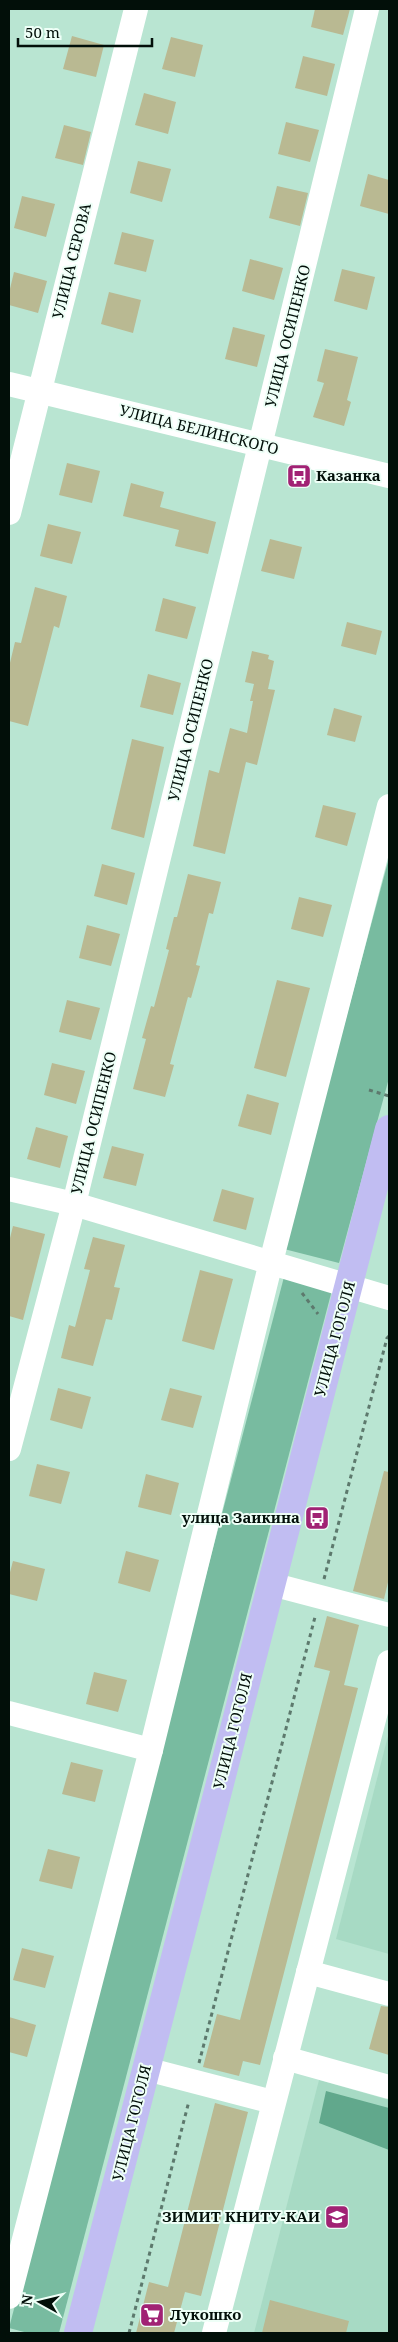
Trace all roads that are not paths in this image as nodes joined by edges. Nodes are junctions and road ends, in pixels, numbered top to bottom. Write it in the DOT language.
graph roads {
  1 [pos="136,9"];
  2 [pos="367,9"];
  3 [pos="9,384"];
  4 [pos="39,392"];
  5 [pos="261,445"];
  6 [pos="389,476"];
  7 [pos="9,513"];
  8 [pos="389,806"];
  9 [pos="382,865"];
  10 [pos="389,1128"];
  11 [pos="9,1189"];
  12 [pos="74,1204"];
  13 [pos="270,1262"];
  14 [pos="348,1287"];
  15 [pos="389,1298"];
  16 [pos="9,1449"];
  17 [pos="271,1584"];
  18 [pos="389,1615"];
  19 [pos="389,1662"];
  20 [pos="9,1714"];
  21 [pos="151,1750"];
  22 [pos="308,1972"];
  23 [pos="389,1994"];
  24 [pos="285,2058"];
  25 [pos="146,2069"];
  26 [pos="389,2087"];
  27 [pos="273,2102"];
  28 [pos="9,2297"];
  29 [pos="78,2333"];
  30 [pos="214,2333"];
  1 -- 4 [label="street, УЛИЦА СЕРОВА"];
  2 -- 5 [label="street, УЛИЦА ОСИПЕНКО"];
  3 -- 4 [label="street, УЛИЦА БЕЛИНСКОГО"];
  4 -- 5 [label="street, УЛИЦА БЕЛИНСКОГО"];
  4 -- 7 [label="street, УЛИЦА СЕРОВА"];
  5 -- 6 [label="street, УЛИЦА БЕЛИНСКОГО"];
  5 -- 12 [label="street, УЛИЦА ОСИПЕНКО"];
  8 -- 9 [label="street"];
  9 -- 13 [label="street"];
  10 -- 14 [label="main road, УЛИЦА ГОГОЛЯ"];
  11 -- 12 [label="street"];
  12 -- 13 [label="street"];
  12 -- 16 [label="street, УЛИЦА ОСИПЕНКО"];
  13 -- 14 [label="street"];
  13 -- 21 [label="street"];
  14 -- 15 [label="street"];
  14 -- 17 [label="main road, УЛИЦА ГОГОЛЯ"];
  17 -- 18 [label="street"];
  17 -- 25 [label="main road, УЛИЦА ГОГОЛЯ"];
  19 -- 22 [label="street"];
  20 -- 21 [label="street"];
  21 -- 28 [label="street"];
  22 -- 23 [label="street"];
  22 -- 24 [label="street"];
  24 -- 26 [label="street"];
  24 -- 27 [label="street"];
  25 -- 27 [label="street"];
  25 -- 29 [label="main road, УЛИЦА ГОГОЛЯ"];
  27 -- 30 [label="street"];
}
